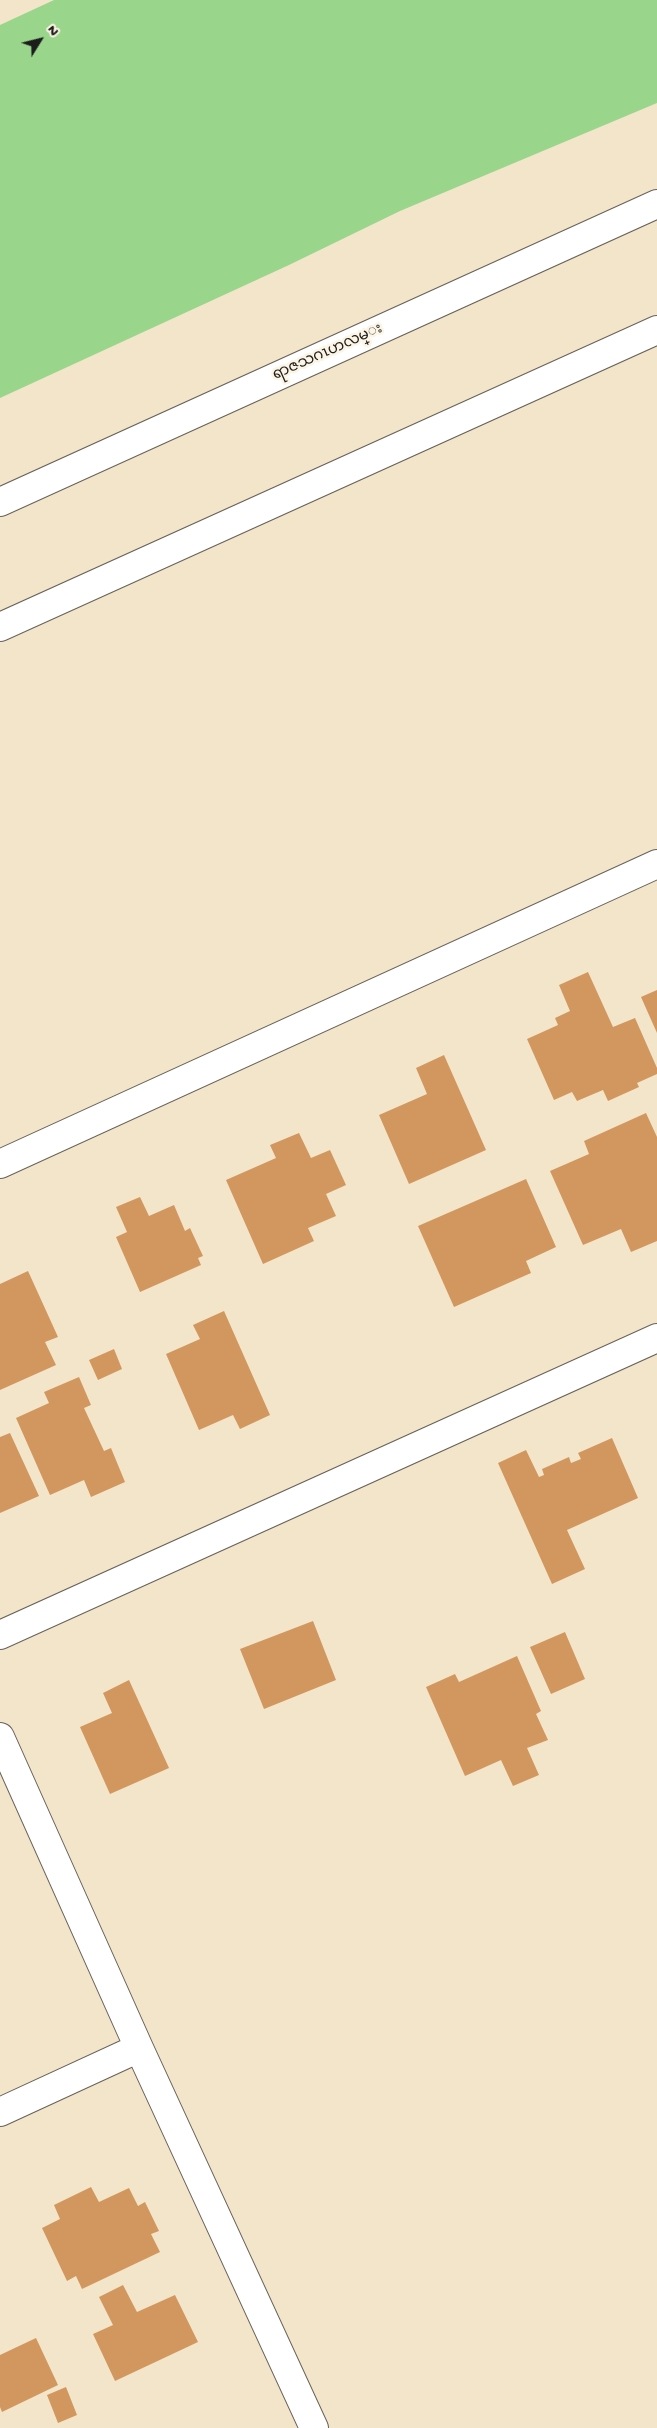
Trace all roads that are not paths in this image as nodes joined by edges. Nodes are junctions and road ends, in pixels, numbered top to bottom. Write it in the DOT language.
graph roads {
  1 [pos="657,204"];
  2 [pos="657,330"];
  3 [pos="0,502"];
  4 [pos="0,627"];
  5 [pos="657,864"];
  6 [pos="0,1164"];
  7 [pos="657,1338"];
  8 [pos="0,1635"];
  9 [pos="0,1737"];
  10 [pos="139,2048"];
  11 [pos="0,2112"];
  12 [pos="314,2428"];
  1 -- 3 [label="street, ရာဇသဂၤဟလမ္း"];
  2 -- 4 [label="street"];
  5 -- 6 [label="street"];
  7 -- 8 [label="street"];
  9 -- 10 [label="street"];
  10 -- 11 [label="street"];
  10 -- 12 [label="street"];
}
